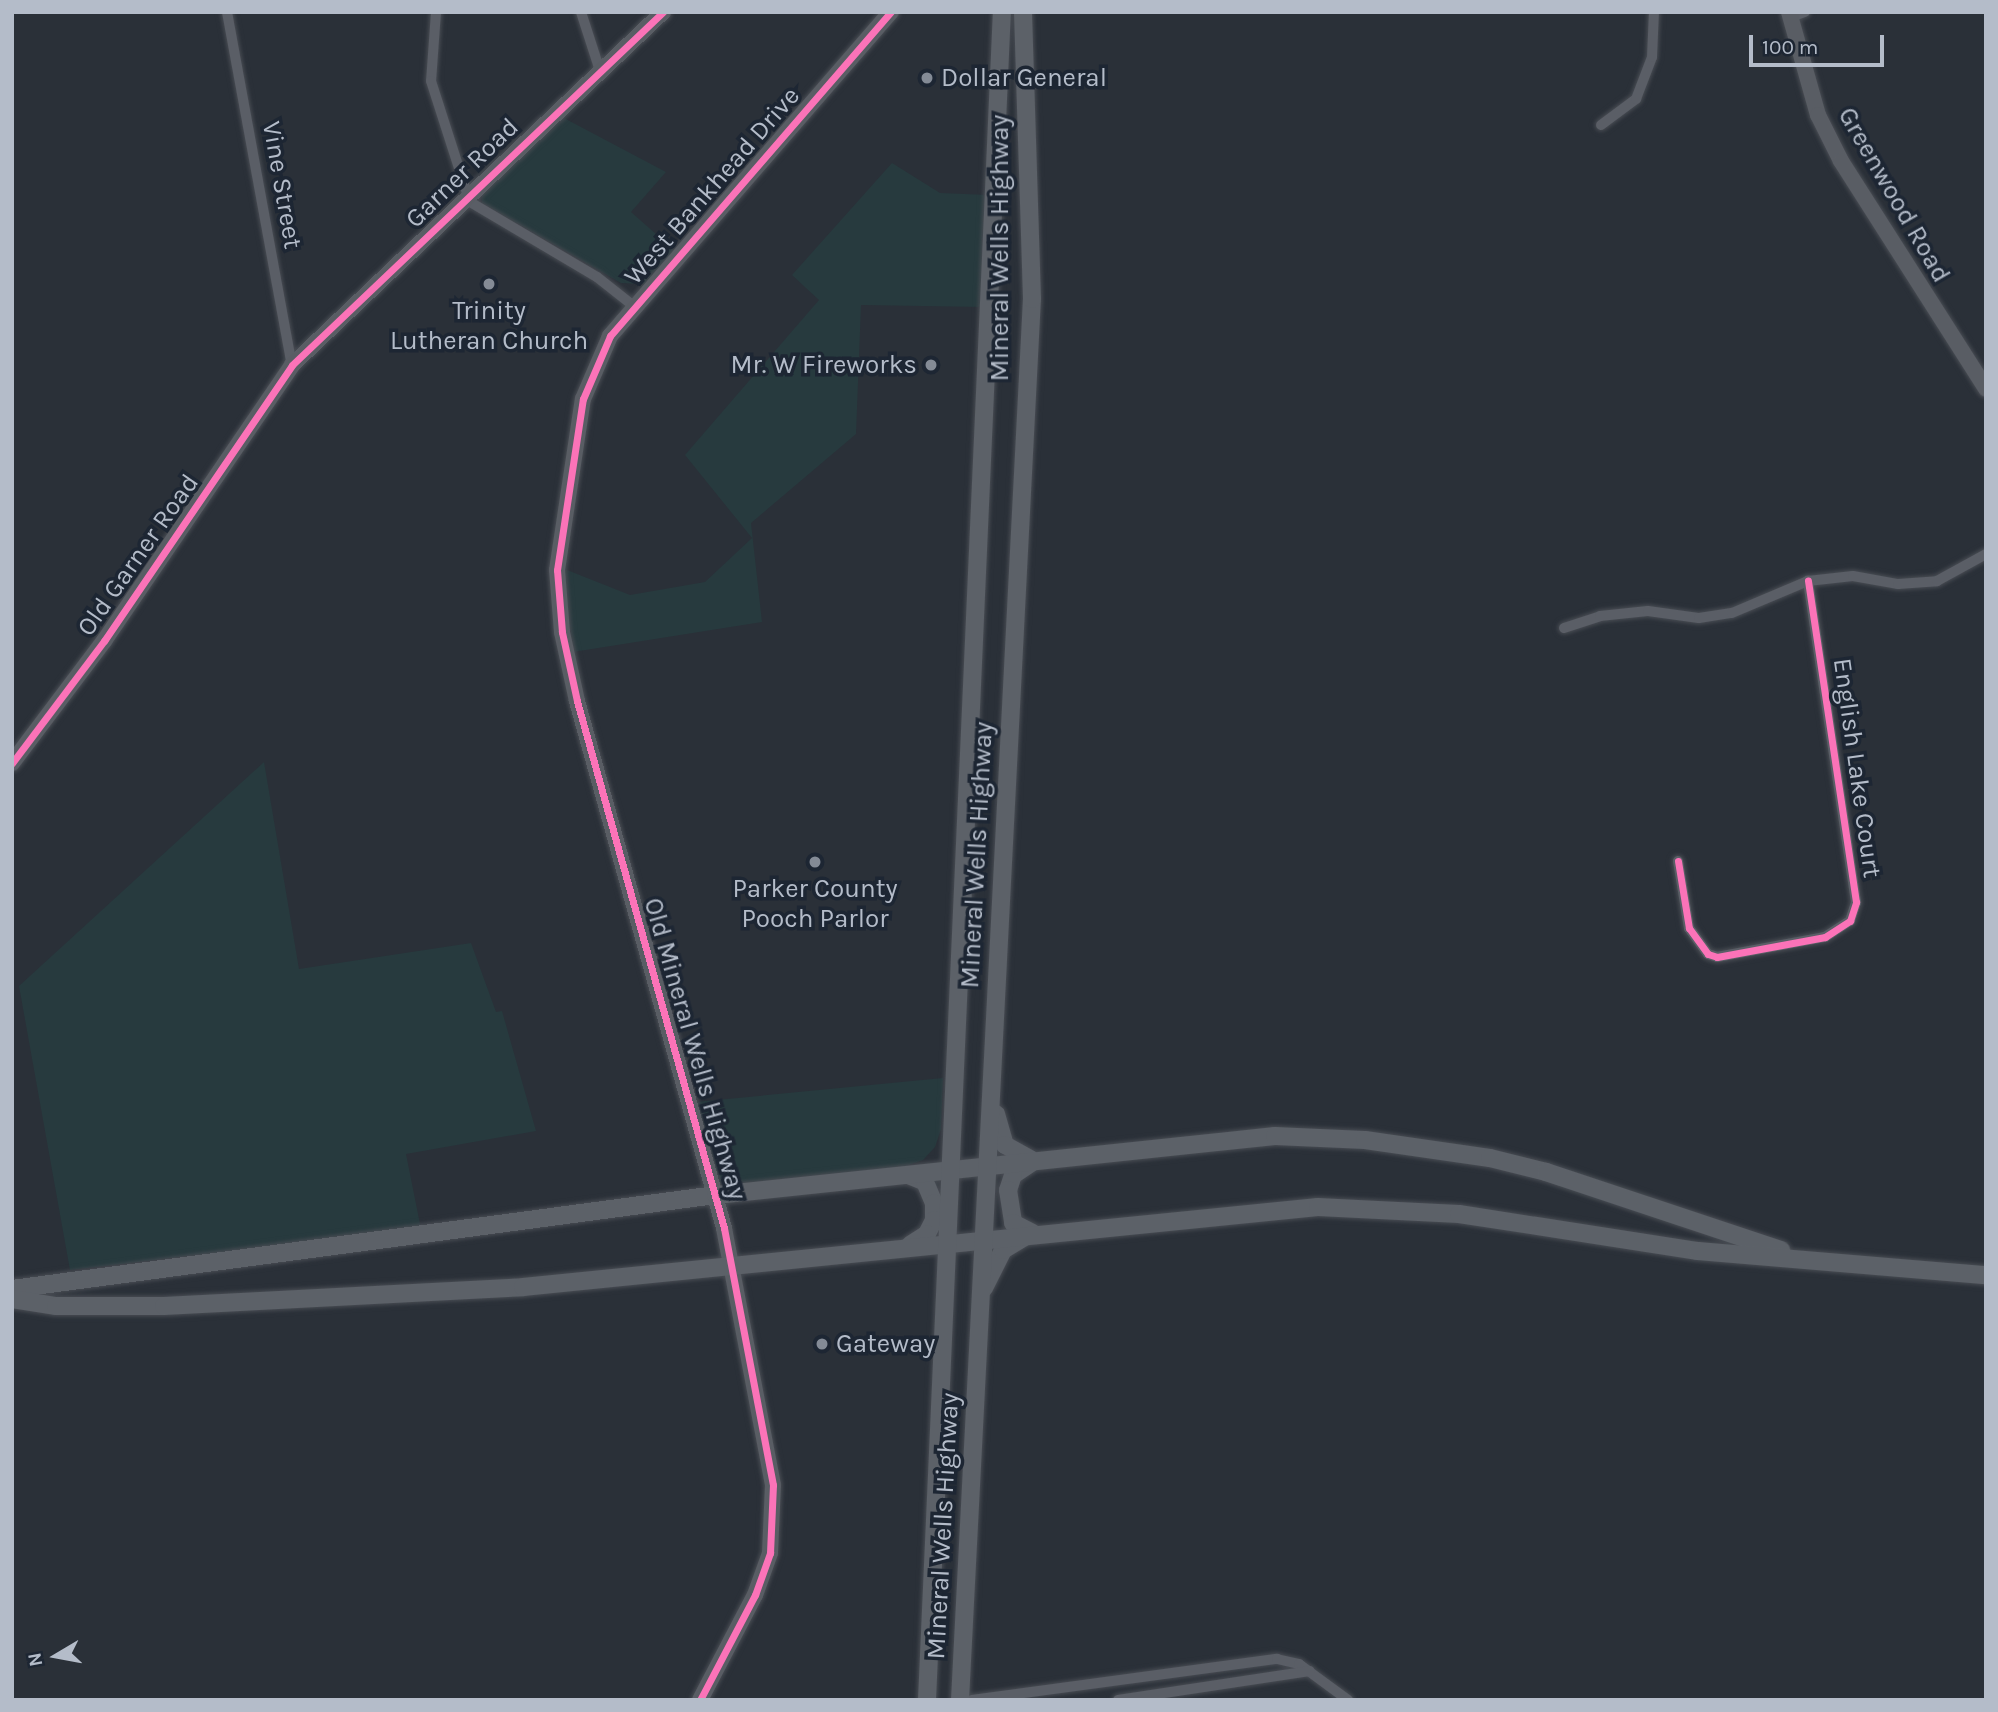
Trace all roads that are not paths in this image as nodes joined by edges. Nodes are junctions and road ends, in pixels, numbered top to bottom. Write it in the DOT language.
graph roads {
  1 [pos="227,12"];
  2 [pos="436,12"];
  3 [pos="581,12"];
  4 [pos="663,12"];
  5 [pos="891,12"];
  6 [pos="1002,12"];
  7 [pos="1023,12"];
  8 [pos="1654,12"];
  9 [pos="1795,14"];
  10 [pos="600,71"];
  11 [pos="1601,125"];
  12 [pos="466,197"];
  13 [pos="635,307"];
  14 [pos="292,365"];
  15 [pos="1986,389"];
  16 [pos="583,399"];
  17 [pos="1986,554"];
  18 [pos="1808,581"];
  19 [pos="1564,628"];
  20 [pos="12,763"];
  21 [pos="1678,861"];
  22 [pos="991,1088"];
  23 [pos="954,1109"];
  24 [pos="1034,1161"];
  25 [pos="987,1167"];
  26 [pos="951,1170"];
  27 [pos="906,1174"];
  28 [pos="716,1195"];
  29 [pos="1033,1233"];
  30 [pos="984,1238"];
  31 [pos="948,1242"];
  32 [pos="910,1245"];
  33 [pos="1805,1257"];
  34 [pos="732,1264"];
  35 [pos="1986,1275"];
  36 [pos="946,1287"];
  37 [pos="12,1289"];
  38 [pos="979,1297"];
  39 [pos="12,1298"];
  40 [pos="1310,1671"];
  41 [pos="1080,1686"];
  42 [pos="700,1700"];
  43 [pos="926,1700"];
  44 [pos="960,1700"];
  45 [pos="972,1700"];
  46 [pos="1084,1700"];
  47 [pos="1118,1700"];
  48 [pos="1348,1700"];
  1 -- 14 [label="street, Vine Street"];
  2 -- 12 [label="street"];
  3 -- 10 [label="street"];
  4 -- 10 [label="street, Garner Road"];
  5 -- 13 [label="street, West Bankhead Drive"];
  6 -- 23 [label="main road, Mineral Wells Highway"];
  7 -- 22 [label="main road, Mineral Wells Highway"];
  8 -- 11 [label="street"];
  9 -- 15 [label="street, Greenwood Road"];
  10 -- 12 [label="street, Garner Road"];
  12 -- 13 [label="street"];
  12 -- 14 [label="street, Garner Road"];
  13 -- 16 [label="street, West Bankhead Drive"];
  14 -- 20 [label="street, Old Garner Road"];
  16 -- 28 [label="street, Old Mineral Wells Highway"];
  17 -- 18 [label="street"];
  18 -- 19 [label="street"];
  18 -- 21 [label="street, English Lake Court"];
  22 -- 24 [label="main road"];
  22 -- 25 [label="main road, Mineral Wells Highway"];
  23 -- 26 [label="main road, Mineral Wells Highway"];
  23 -- 27 [label="main road"];
  24 -- 25 [label="main road"];
  24 -- 29 [label="main road"];
  24 -- 33 [label="main road"];
  25 -- 26 [label="main road"];
  25 -- 30 [label="main road, Mineral Wells Highway"];
  26 -- 27 [label="main road"];
  26 -- 31 [label="main road, Mineral Wells Highway"];
  27 -- 28 [label="main road"];
  27 -- 32 [label="main road"];
  28 -- 34 [label="street, Old Mineral Wells Highway"];
  28 -- 37 [label="main road"];
  29 -- 30 [label="main road"];
  29 -- 33 [label="main road"];
  29 -- 38 [label="main road"];
  30 -- 31 [label="main road"];
  30 -- 38 [label="main road, Mineral Wells Highway"];
  31 -- 32 [label="main road"];
  31 -- 36 [label="main road, Mineral Wells Highway"];
  32 -- 34 [label="main road"];
  32 -- 36 [label="main road"];
  33 -- 35 [label="main road"];
  34 -- 39 [label="main road"];
  34 -- 42 [label="street, Old Mineral Wells Highway"];
  36 -- 43 [label="main road, Mineral Wells Highway"];
  38 -- 44 [label="main road, Mineral Wells Highway"];
  40 -- 41 [label="street"];
  40 -- 47 [label="street"];
  40 -- 48 [label="street"];
  41 -- 45 [label="street"];
  41 -- 46 [label="street"];
}
